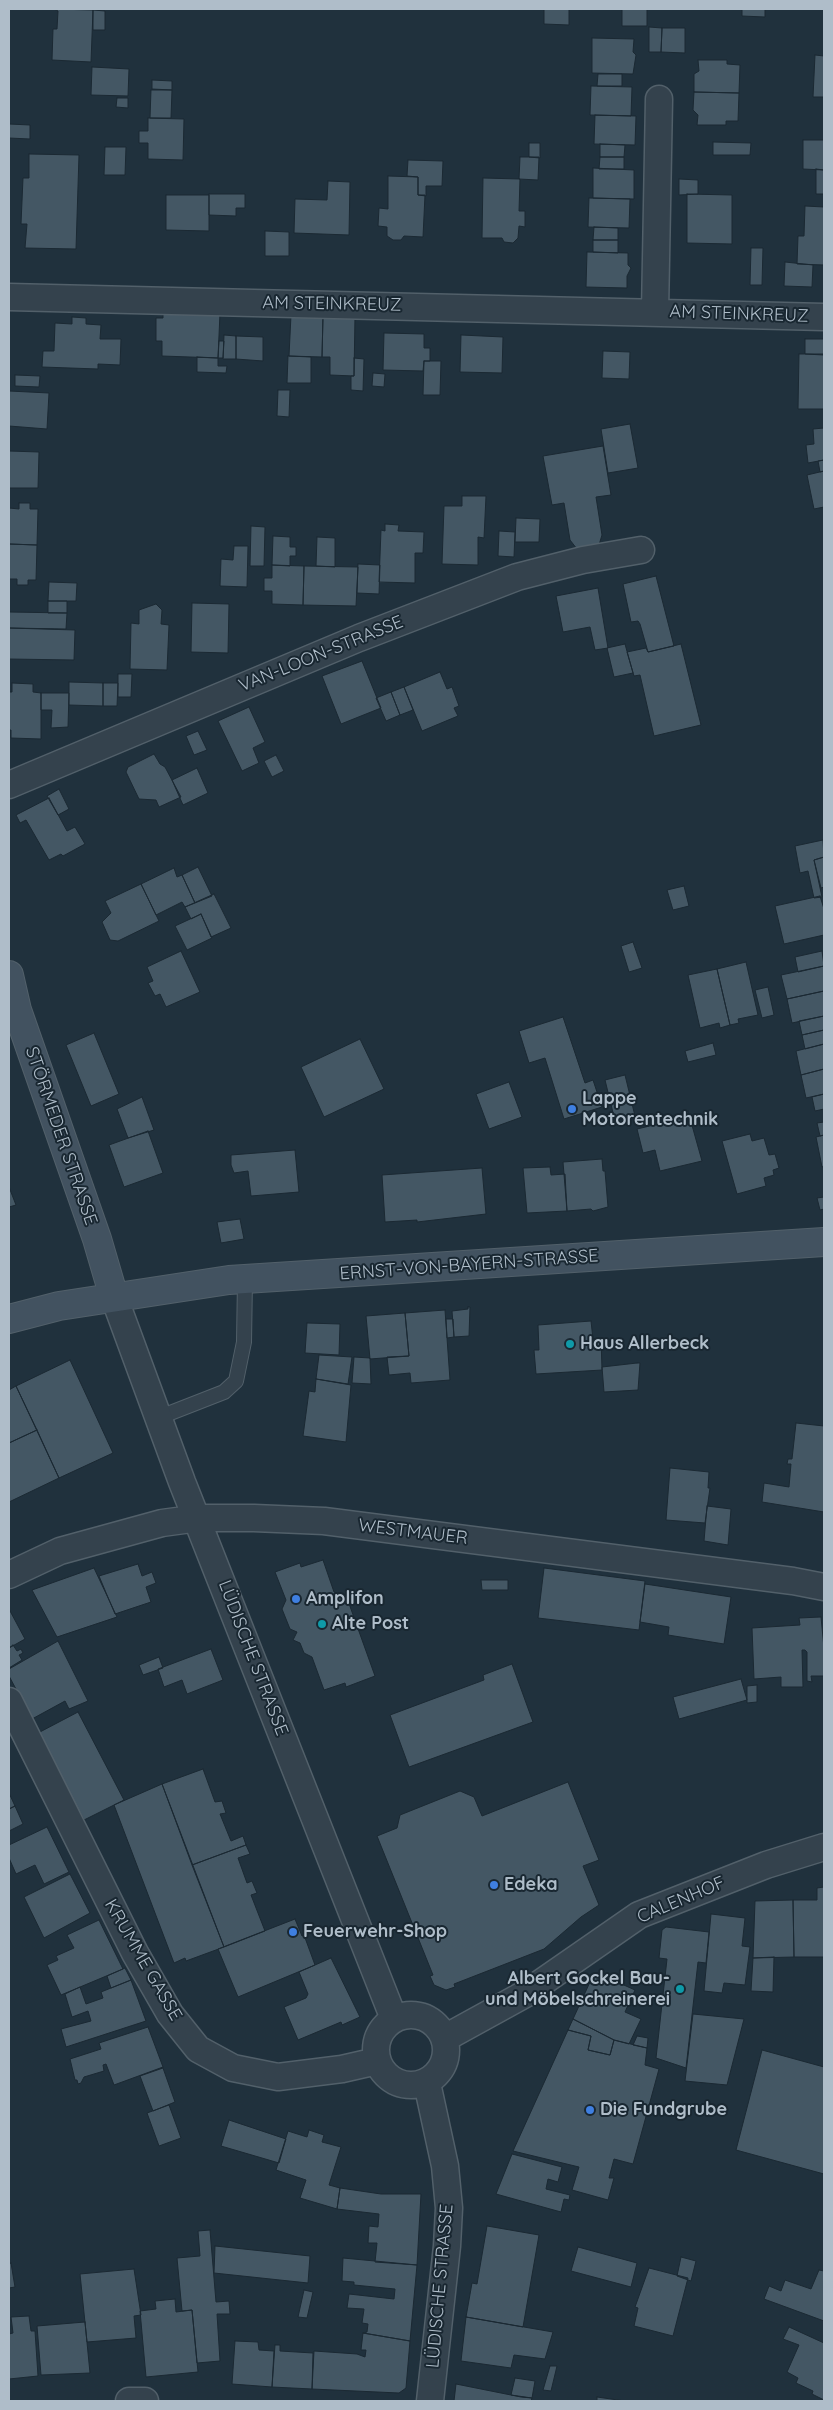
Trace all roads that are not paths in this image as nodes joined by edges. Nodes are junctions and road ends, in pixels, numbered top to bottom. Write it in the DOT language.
graph roads {
  1 [pos="659,99"];
  2 [pos="9,297"];
  3 [pos="655,312"];
  4 [pos="824,317"];
  5 [pos="641,550"];
  6 [pos="9,785"];
  7 [pos="9,975"];
  8 [pos="13,1012"];
  9 [pos="824,1242"];
  10 [pos="245,1280"];
  11 [pos="114,1297"];
  12 [pos="9,1319"];
  13 [pos="160,1417"];
  14 [pos="199,1518"];
  15 [pos="9,1575"];
  16 [pos="824,1588"];
  17 [pos="9,1702"];
  18 [pos="824,1847"];
  19 [pos="394,2018"];
  20 [pos="445,2038"];
  21 [pos="377,2061"];
  22 [pos="427,2083"];
  23 [pos="129,2401"];
  24 [pos="145,2401"];
  25 [pos="430,2401"];
  1 -- 3 [label="street, AM STEINKREUZ"];
  2 -- 3 [label="street, AM STEINKREUZ"];
  3 -- 4 [label="street, AM STEINKREUZ"];
  5 -- 6 [label="street, VAN-LOON-STRASSE"];
  7 -- 8 [label="main road, STÖRMEDER STRASSE"];
  8 -- 11 [label="main road, STÖRMEDER STRASSE"];
  9 -- 10 [label="main road, ERNST-VON-BAYERN-STRASSE"];
  10 -- 11 [label="main road, ERNST-VON-BAYERN-STRASSE"];
  10 -- 13 [label="lane"];
  11 -- 12 [label="main road, ERNST-VON-BAYERN-STRASSE"];
  11 -- 13 [label="street, LÜDISCHE STRASSE"];
  13 -- 14 [label="street, LÜDISCHE STRASSE"];
  14 -- 15 [label="street, WESTMAUER"];
  14 -- 16 [label="street, WESTMAUER"];
  14 -- 19 [label="street, LÜDISCHE STRASSE"];
  17 -- 21 [label="street, KRUMME GASSE"];
  18 -- 20 [label="street, CALENHOF"];
  19 -- 20 [label="street"];
  19 -- 21 [label="street"];
  20 -- 22 [label="street"];
  21 -- 22 [label="street"];
  22 -- 25 [label="street, LÜDISCHE STRASSE"];
  23 -- 24 [label="street"];
}
